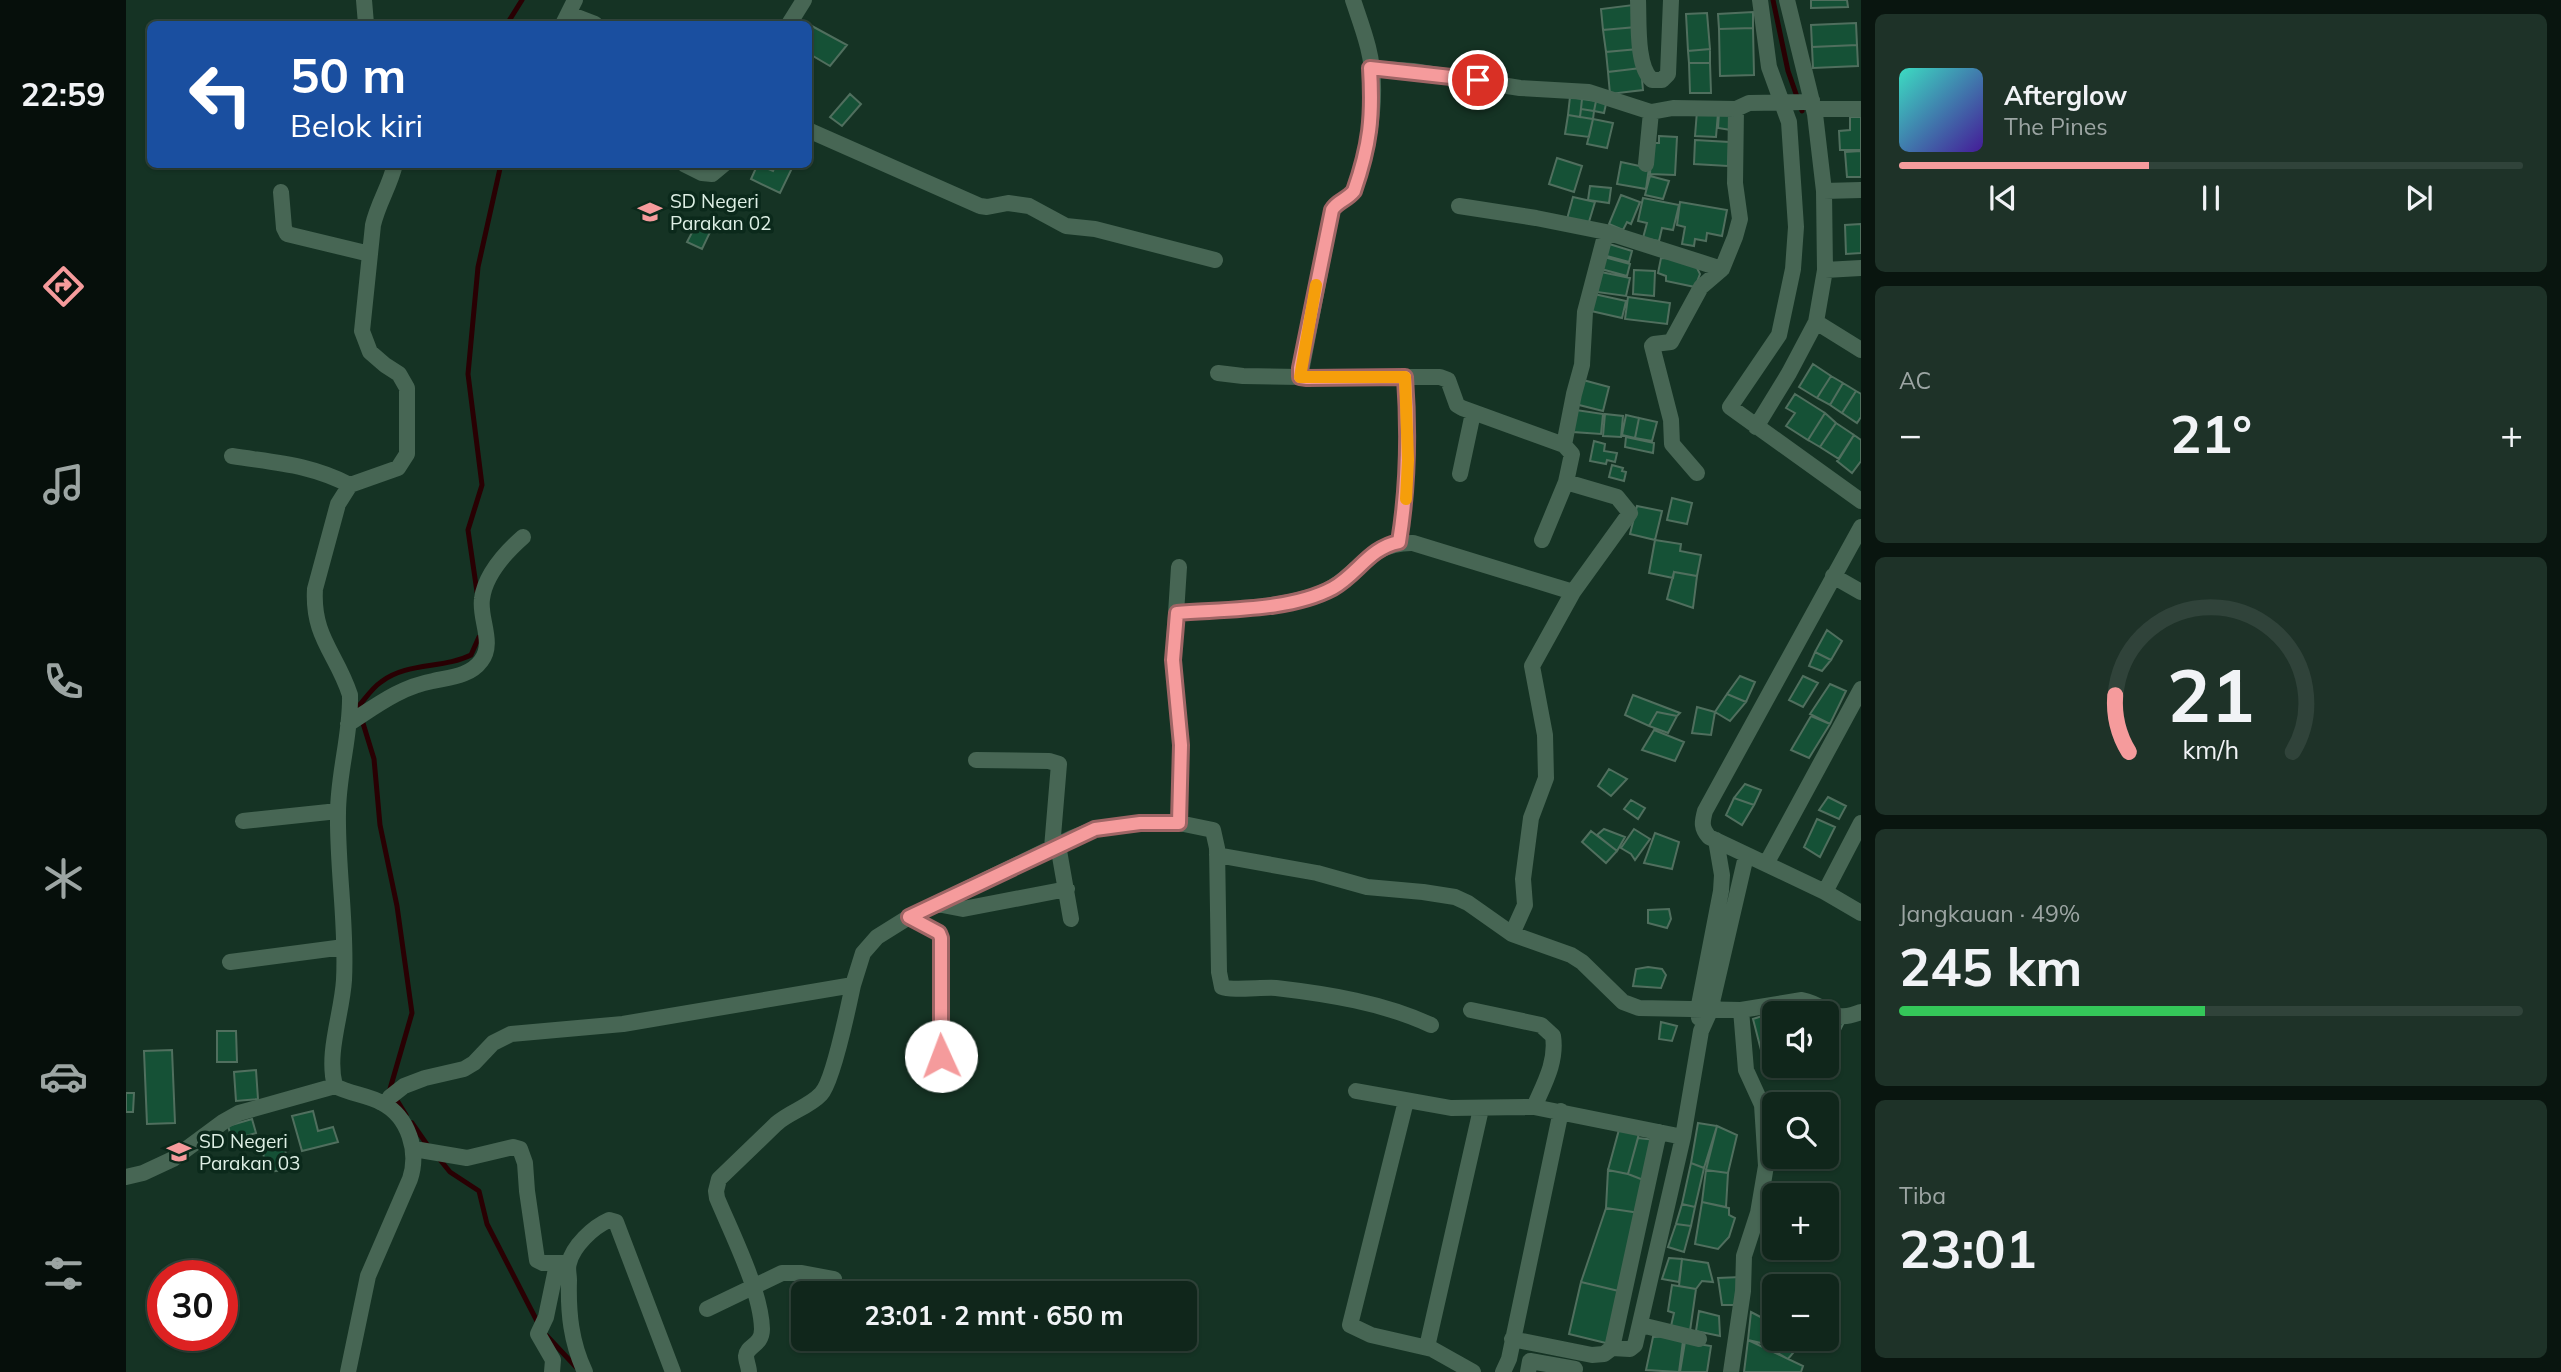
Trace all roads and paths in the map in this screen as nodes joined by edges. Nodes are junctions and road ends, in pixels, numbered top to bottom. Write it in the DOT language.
graph roads {
  1 [pos="364,0"];
  2 [pos="804,0"];
  3 [pos="1353,0"];
  4 [pos="1638,0"];
  5 [pos="1671,0"];
  6 [pos="1760,0"];
  7 [pos="1787,0"];
  8 [pos="569,13"];
  9 [pos="366,21"];
  10 [pos="588,21"];
  11 [pos="791,21"];
  12 [pos="1370,68"];
  13 [pos="1810,104"];
  14 [pos="1736,109"];
  15 [pos="1861,109"];
  16 [pos="1651,111"];
  17 [pos="812,132"];
  18 [pos="1646,164"];
  19 [pos="394,168"];
  20 [pos="692,168"];
  21 [pos="719,168"];
  22 [pos="1861,190"];
  23 [pos="1824,191"];
  24 [pos="281,192"];
  25 [pos="1458,206"];
  26 [pos="1606,232"];
  27 [pos="369,254"];
  28 [pos="1215,260"];
  29 [pos="1861,268"];
  30 [pos="1722,269"];
  31 [pos="1825,270"];
  32 [pos="1816,322"];
  33 [pos="1783,326"];
  34 [pos="1808,338"];
  35 [pos="1861,350"];
  36 [pos="1218,373"];
  37 [pos="1300,377"];
  38 [pos="1405,377"];
  39 [pos="1473,413"];
  40 [pos="1756,427"];
  41 [pos="1564,445"];
  42 [pos="232,456"];
  43 [pos="1697,472"];
  44 [pos="1460,474"];
  45 [pos="1566,482"];
  46 [pos="350,485"];
  47 [pos="1861,501"];
  48 [pos="1861,527"];
  49 [pos="523,537"];
  50 [pos="1542,540"];
  51 [pos="1399,542"];
  52 [pos="1179,567"];
  53 [pos="1833,576"];
  54 [pos="1573,592"];
  55 [pos="1861,592"];
  56 [pos="1177,613"];
  57 [pos="1861,689"];
  58 [pos="356,719"];
  59 [pos="976,760"];
  60 [pos="338,811"];
  61 [pos="243,821"];
  62 [pos="1179,823"];
  63 [pos="1861,823"];
  64 [pos="1716,840"];
  65 [pos="1055,847"];
  66 [pos="1217,855"];
  67 [pos="1746,856"];
  68 [pos="1766,864"];
  69 [pos="1067,889"];
  70 [pos="1825,892"];
  71 [pos="937,904"];
  72 [pos="1861,913"];
  73 [pos="909,917"];
  74 [pos="1070,919"];
  75 [pos="1512,934"];
  76 [pos="344,947"];
  77 [pos="230,962"];
  78 [pos="853,985"];
  79 [pos="1471,1010"];
  80 [pos="1704,1010"];
  81 [pos="1741,1010"];
  82 [pos="1861,1012"];
  83 [pos="1431,1025"];
  84 [pos="941,1056"];
  85 [pos="335,1086"];
  86 [pos="1356,1091"];
  87 [pos="388,1101"];
  88 [pos="1406,1101"];
  89 [pos="1534,1107"];
  90 [pos="1480,1110"];
  91 [pos="1561,1111"];
  92 [pos="1659,1132"];
  93 [pos="1683,1137"];
  94 [pos="419,1150"];
  95 [pos="126,1177"];
  96 [pos="563,1264"];
  97 [pos="834,1279"];
  98 [pos="754,1289"];
  99 [pos="707,1309"];
  100 [pos="1641,1325"];
  101 [pos="1512,1339"];
  102 [pos="1699,1339"];
  103 [pos="1427,1348"];
  104 [pos="1612,1348"];
  105 [pos="348,1372"];
  106 [pos="552,1372"];
  107 [pos="585,1372"];
  108 [pos="673,1372"];
  109 [pos="749,1372"];
  110 [pos="1473,1372"];
  111 [pos="1503,1372"];
  112 [pos="1528,1372"];
  113 [pos="1574,1372"];
  114 [pos="1731,1372"];
  1 -- 9 [label="street"];
  2 -- 11 [label="street"];
  3 -- 12 [label="street"];
  4 -- 5 [label="street"];
  6 -- 33 [label="street"];
  7 -- 13 [label="street"];
  8 -- 10 [label="street"];
  12 -- 16 [label="street"];
  12 -- 37 [label="street"];
  13 -- 14 [label="street"];
  13 -- 15 [label="street"];
  13 -- 23 [label="street"];
  14 -- 16 [label="street"];
  14 -- 30 [label="street"];
  16 -- 18 [label="street"];
  17 -- 28 [label="street"];
  19 -- 27 [label="street"];
  20 -- 21 [label="street"];
  22 -- 23 [label="street"];
  23 -- 31 [label="street"];
  24 -- 27 [label="street"];
  25 -- 26 [label="street"];
  26 -- 30 [label="street"];
  26 -- 41 [label="street"];
  27 -- 46 [label="street"];
  29 -- 31 [label="street"];
  30 -- 43 [label="street"];
  31 -- 32 [label="street"];
  32 -- 34 [label="street"];
  32 -- 35 [label="street"];
  33 -- 34 [label="street"];
  33 -- 40 [label="street"];
  34 -- 40 [label="street"];
  36 -- 37 [label="street"];
  37 -- 38 [label="street"];
  38 -- 39 [label="street"];
  38 -- 51 [label="street"];
  39 -- 41 [label="street"];
  39 -- 44 [label="street"];
  40 -- 47 [label="street"];
  41 -- 45 [label="street"];
  42 -- 46 [label="street"];
  45 -- 50 [label="street"];
  45 -- 54 [label="street"];
  46 -- 58 [label="street"];
  48 -- 53 [label="street"];
  49 -- 58 [label="street"];
  51 -- 54 [label="street"];
  51 -- 56 [label="street"];
  52 -- 56 [label="street"];
  53 -- 55 [label="street"];
  53 -- 64 [label="street"];
  54 -- 75 [label="street"];
  56 -- 62 [label="street"];
  57 -- 68 [label="street"];
  58 -- 60 [label="street"];
  59 -- 65 [label="street"];
  60 -- 61 [label="street"];
  60 -- 76 [label="street"];
  62 -- 65 [label="street"];
  62 -- 66 [label="street"];
  63 -- 70 [label="street"];
  64 -- 67 [label="street"];
  64 -- 80 [label="street"];
  65 -- 69 [label="street"];
  65 -- 71 [label="street"];
  66 -- 75 [label="street"];
  66 -- 83 [label="street"];
  67 -- 68 [label="street"];
  67 -- 80 [label="street"];
  68 -- 70 [label="street"];
  69 -- 71 [label="street"];
  69 -- 74 [label="street"];
  70 -- 72 [label="street"];
  71 -- 73 [label="street"];
  73 -- 78 [label="street"];
  73 -- 84 [label="street"];
  75 -- 80 [label="street"];
  76 -- 77 [label="street"];
  76 -- 85 [label="street"];
  78 -- 87 [label="street"];
  78 -- 98 [label="street"];
  79 -- 89 [label="street"];
  80 -- 81 [label="street"];
  80 -- 93 [label="street"];
  81 -- 82 [label="street"];
  81 -- 114 [label="street"];
  85 -- 87 [label="street"];
  85 -- 95 [label="street"];
  86 -- 88 [label="street"];
  87 -- 94 [label="street"];
  88 -- 90 [label="street"];
  88 -- 103 [label="street"];
  89 -- 90 [label="street"];
  89 -- 91 [label="street"];
  90 -- 103 [label="street"];
  91 -- 92 [label="street"];
  91 -- 101 [label="street"];
  92 -- 93 [label="street"];
  92 -- 104 [label="street"];
  93 -- 100 [label="street"];
  94 -- 96 [label="street"];
  94 -- 105 [label="street"];
  96 -- 106 [label="street"];
  96 -- 107 [label="street"];
  96 -- 108 [label="street"];
  97 -- 98 [label="street"];
  98 -- 99 [label="street"];
  98 -- 109 [label="street"];
  100 -- 102 [label="street"];
  100 -- 104 [label="street"];
  101 -- 104 [label="street"];
  101 -- 111 [label="street"];
  103 -- 110 [label="street"];
  112 -- 113 [label="street"];
}
